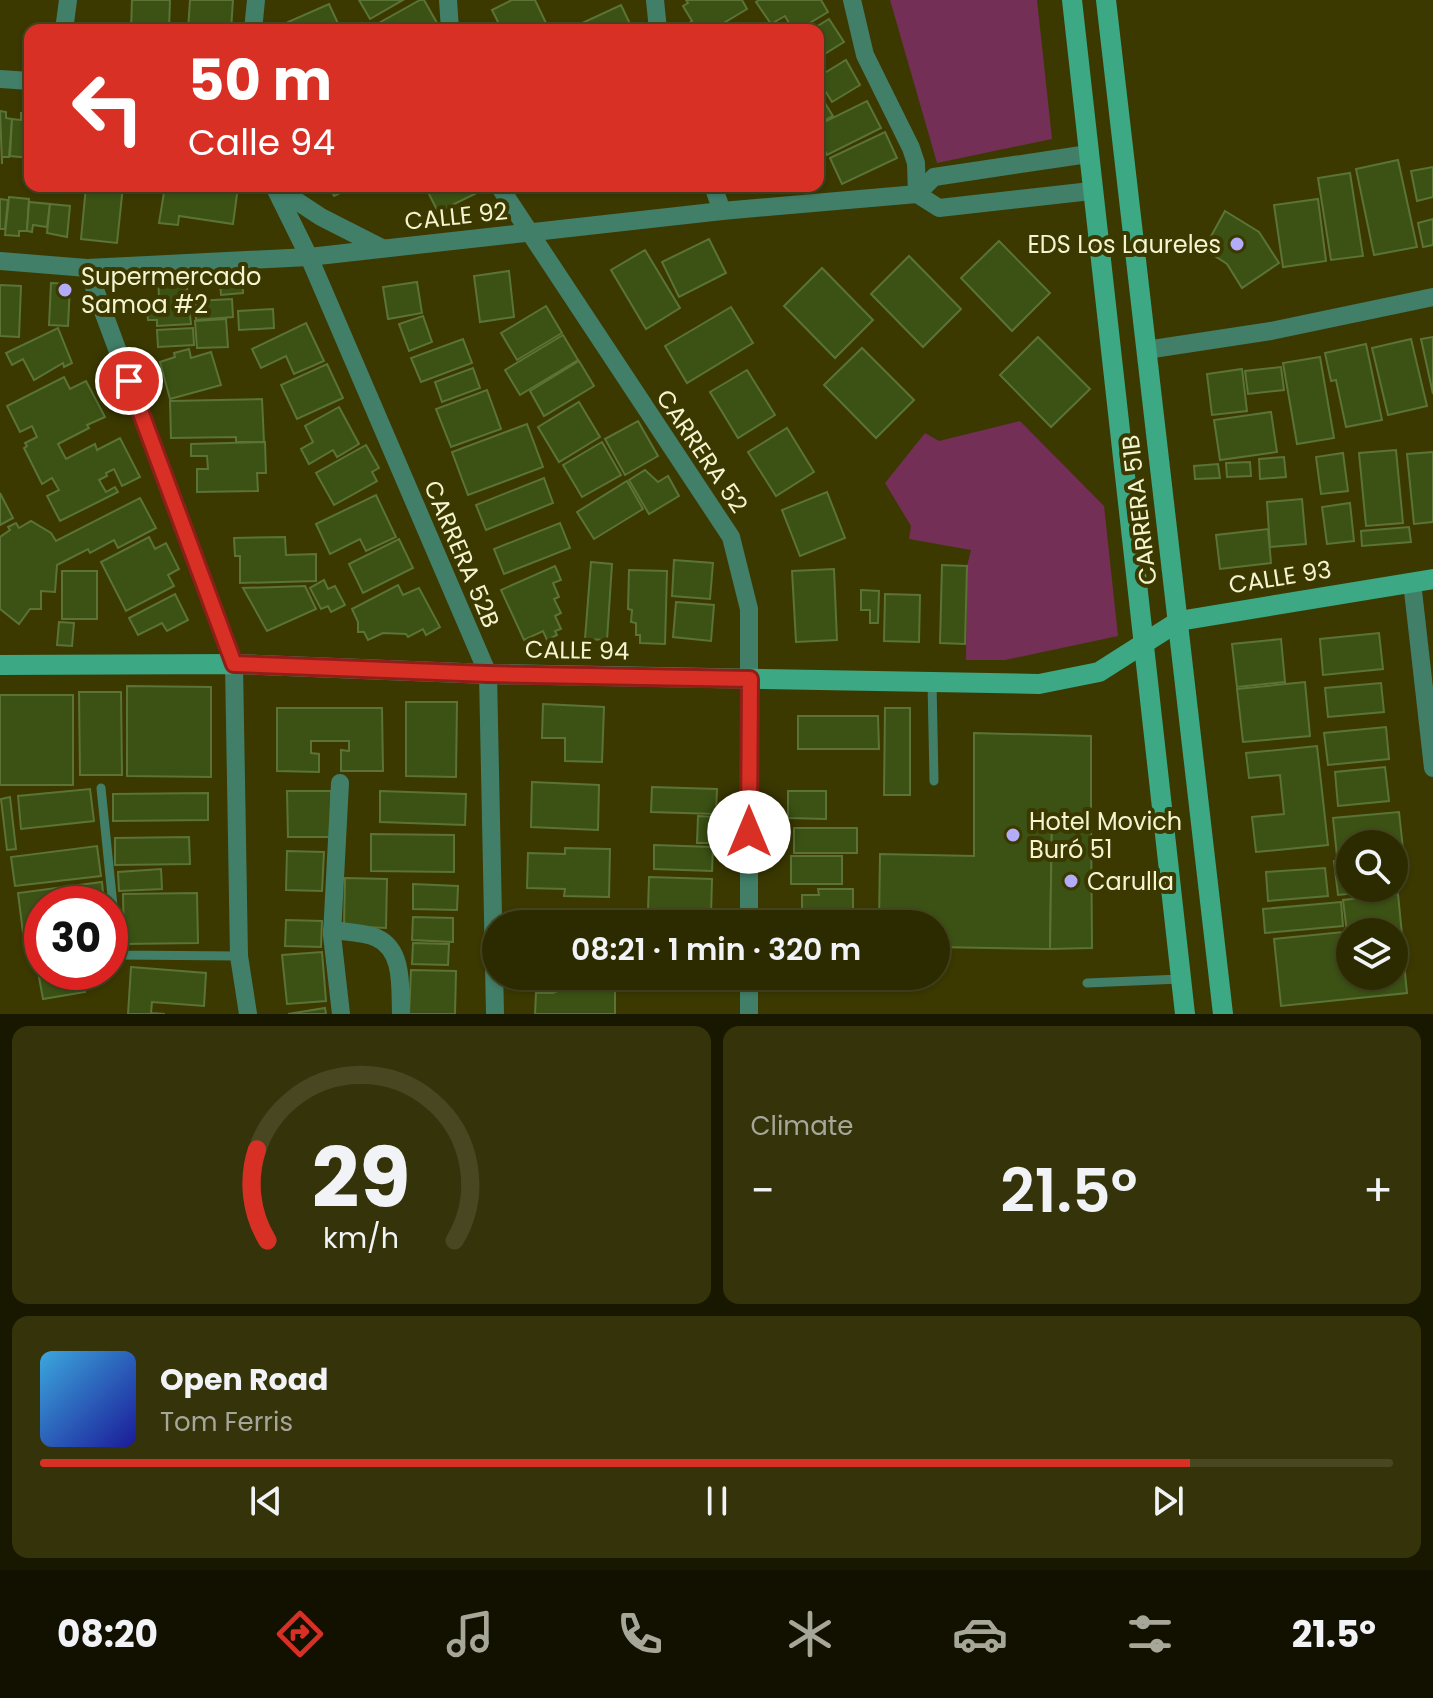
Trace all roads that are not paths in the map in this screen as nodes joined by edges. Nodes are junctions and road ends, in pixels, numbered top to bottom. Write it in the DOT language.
graph roads {
  1 [pos="68,0"];
  2 [pos="256,0"];
  3 [pos="448,0"];
  4 [pos="655,0"];
  5 [pos="852,0"];
  6 [pos="1072,0"];
  7 [pos="1106,0"];
  8 [pos="65,24"];
  9 [pos="254,24"];
  10 [pos="450,24"];
  11 [pos="657,24"];
  12 [pos="0,79"];
  13 [pos="24,81"];
  14 [pos="1088,154"];
  15 [pos="1091,191"];
  16 [pos="277,192"];
  17 [pos="283,192"];
  18 [pos="503,192"];
  19 [pos="715,192"];
  20 [pos="917,194"];
  21 [pos="722,211"];
  22 [pos="527,232"];
  23 [pos="382,248"];
  24 [pos="309,257"];
  25 [pos="0,261"];
  26 [pos="87,268"];
  27 [pos="1433,297"];
  28 [pos="1146,350"];
  29 [pos="1423,581"];
  30 [pos="1179,621"];
  31 [pos="1143,645"];
  32 [pos="234,664"];
  33 [pos="0,665"];
  34 [pos="488,674"];
  35 [pos="750,679"];
  36 [pos="932,682"];
  37 [pos="1433,768"];
  38 [pos="934,781"];
  39 [pos="340,783"];
  40 [pos="101,788"];
  41 [pos="749,910"];
  42 [pos="332,930"];
  43 [pos="239,956"];
  44 [pos="1180,979"];
  45 [pos="1087,983"];
  46 [pos="749,990"];
  47 [pos="248,1014"];
  48 [pos="341,1014"];
  49 [pos="401,1014"];
  50 [pos="495,1014"];
  51 [pos="749,1014"];
  52 [pos="1185,1014"];
  53 [pos="1223,1014"];
  1 -- 8 [label="street"];
  2 -- 9 [label="street"];
  3 -- 10 [label="street"];
  4 -- 11 [label="street"];
  5 -- 20 [label="street"];
  6 -- 14 [label="main road, CARRERA 51B"];
  7 -- 28 [label="main road, CARRERA 51B"];
  12 -- 13 [label="street"];
  14 -- 15 [label="main road, CARRERA 51B"];
  14 -- 20 [label="street, CALLE 92"];
  15 -- 20 [label="street, CALLE 92"];
  15 -- 31 [label="main road, CARRERA 51B"];
  16 -- 24 [label="street, CARRERA 52B"];
  17 -- 23 [label="street"];
  18 -- 22 [label="street, CARRERA 52"];
  19 -- 21 [label="street"];
  20 -- 21 [label="street, CALLE 92"];
  21 -- 22 [label="street, CALLE 92"];
  22 -- 23 [label="street, CALLE 92"];
  22 -- 35 [label="street, CARRERA 52"];
  23 -- 24 [label="street, CALLE 92"];
  24 -- 26 [label="street, CALLE 92"];
  24 -- 34 [label="street, CARRERA 52B"];
  25 -- 26 [label="street, CALLE 92"];
  26 -- 32 [label="street"];
  27 -- 28 [label="street"];
  28 -- 30 [label="main road, CARRERA 51B"];
  29 -- 30 [label="main road, CALLE 93"];
  29 -- 37 [label="street"];
  30 -- 31 [label="main road, CALLE 93"];
  30 -- 53 [label="main road, CARRERA 51B"];
  31 -- 36 [label="main road, CALLE 94"];
  31 -- 44 [label="main road, CARRERA 51B"];
  32 -- 33 [label="main road, CALLE 94"];
  32 -- 34 [label="main road, CALLE 94"];
  32 -- 43 [label="street"];
  34 -- 35 [label="main road, CALLE 94"];
  34 -- 50 [label="street, CARRERA 52B"];
  35 -- 36 [label="main road, CALLE 94"];
  35 -- 41 [label="street, CARRERA 52"];
  36 -- 38 [label="lane"];
  39 -- 42 [label="street"];
  40 -- 43 [label="lane"];
  42 -- 48 [label="street"];
  42 -- 49 [label="street"];
  43 -- 47 [label="street"];
  44 -- 45 [label="lane"];
  44 -- 52 [label="main road, CARRERA 51B"];
  46 -- 51 [label="street"];
}
